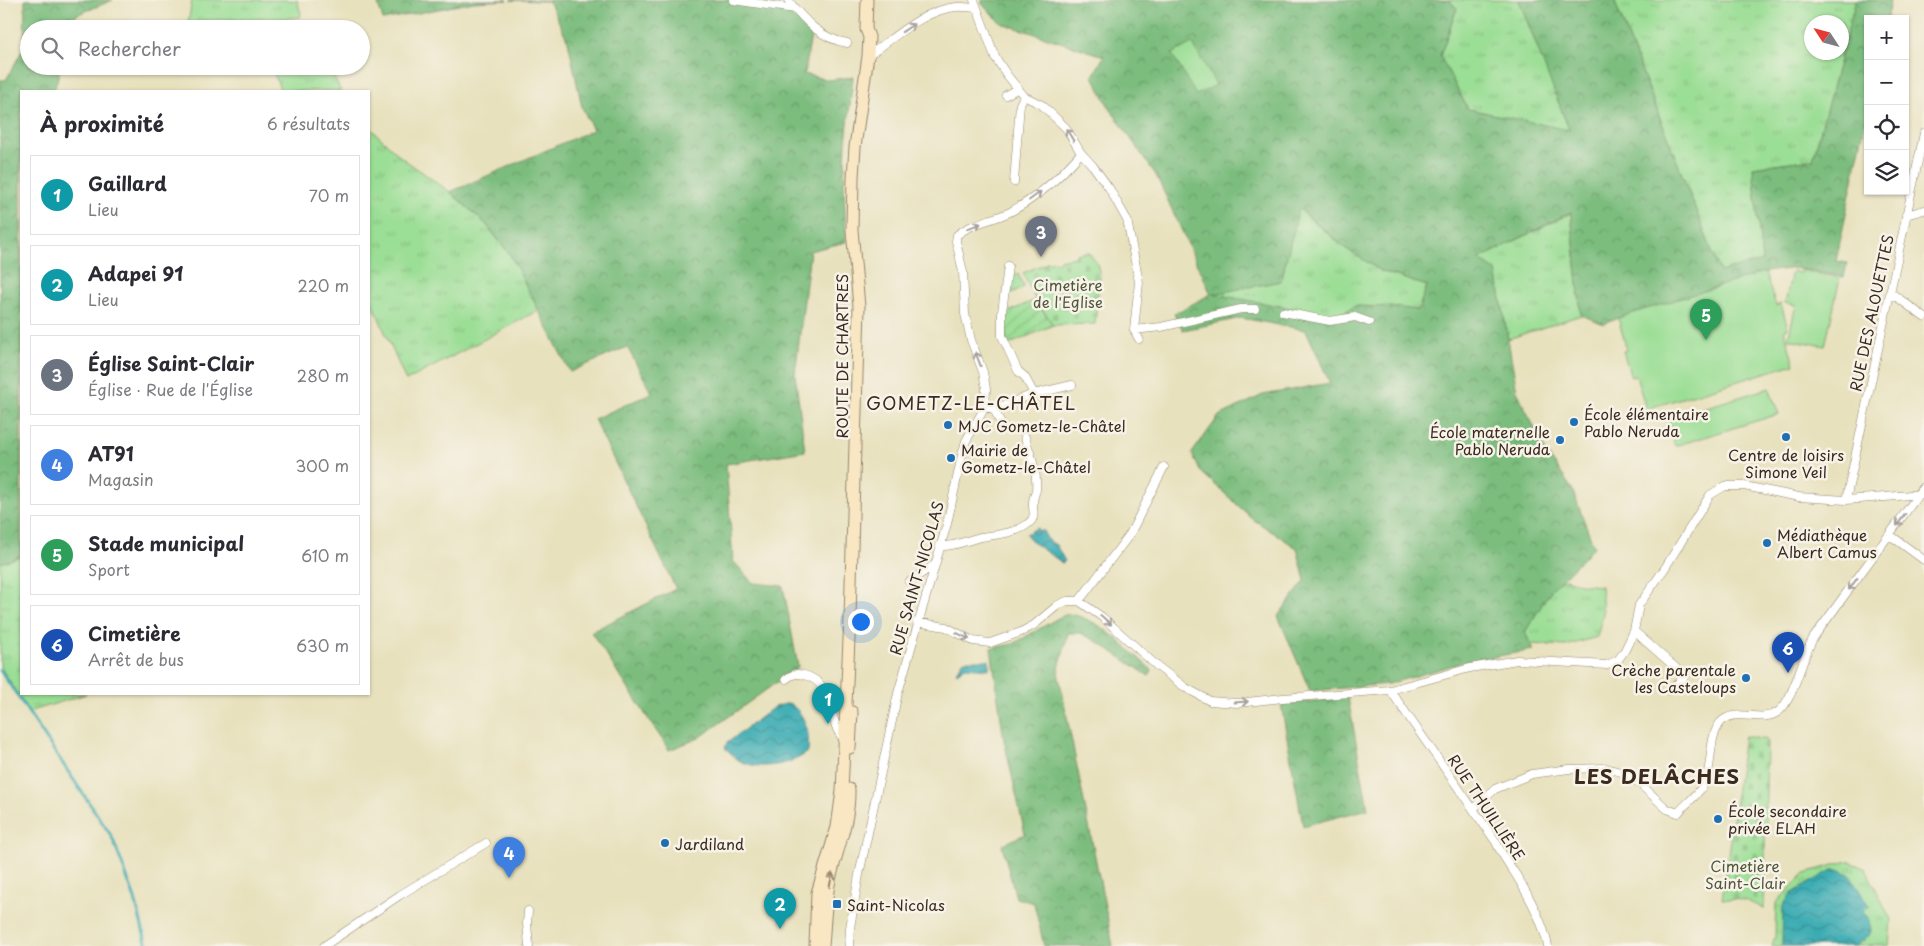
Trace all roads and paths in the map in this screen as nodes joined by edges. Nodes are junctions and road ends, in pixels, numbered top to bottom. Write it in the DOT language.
graph roads {
  1 [pos="733,0"];
  2 [pos="788,0"];
  3 [pos="867,0"];
  4 [pos="873,0"];
  5 [pos="974,0"];
  6 [pos="976,8"];
  7 [pos="795,9"];
  8 [pos="868,37"];
  9 [pos="847,43"];
  10 [pos="868,56"];
  11 [pos="1017,89"];
  12 [pos="1006,94"];
  13 [pos="1024,96"];
  14 [pos="1924,133"];
  15 [pos="1081,153"];
  16 [pos="1014,182"];
  17 [pos="1923,211"];
  18 [pos="1906,215"];
  19 [pos="1008,266"];
  20 [pos="1890,292"];
  21 [pos="1254,309"];
  22 [pos="1283,312"];
  23 [pos="1924,317"];
  24 [pos="1369,322"];
  25 [pos="1134,330"];
  26 [pos="1139,340"];
  27 [pos="1072,385"];
  28 [pos="1034,394"];
  29 [pos="985,407"];
  30 [pos="994,410"];
  31 [pos="1003,428"];
  32 [pos="1025,437"];
  33 [pos="1164,467"];
  34 [pos="1922,492"];
  35 [pos="1846,500"];
  36 [pos="1890,535"];
  37 [pos="940,546"];
  38 [pos="1924,560"];
  39 [pos="934,565"];
  40 [pos="908,582"];
  41 [pos="1079,600"];
  42 [pos="918,622"];
  43 [pos="1634,630"];
  44 [pos="786,679"];
  45 [pos="1390,690"];
  46 [pos="1670,691"];
  47 [pos="847,739"];
  48 [pos="1474,808"];
  49 [pos="486,843"];
  50 [pos="528,911"];
  51 [pos="324,946"];
  52 [pos="529,946"];
  53 [pos="815,946"];
  54 [pos="823,946"];
  55 [pos="829,946"];
  56 [pos="849,946"];
  57 [pos="1548,946"];
  1 -- 7 [label="street"];
  2 -- 7 [label="street"];
  3 -- 8 [label="main road, ROUTE DE CHARTRES"];
  4 -- 8 [label="main road, ROUTE DE CHARTRES"];
  5 -- 6 [label="street"];
  10 -- 6 [label="street, one-way"];
  6 -- 11 [label="street"];
  7 -- 9 [label="street"];
  8 -- 10 [label="main road, ROUTE DE CHARTRES"];
  10 -- 47 [label="main road, ROUTE DE CHARTRES"];
  11 -- 12 [label="street"];
  11 -- 13 [label="street"];
  15 -- 13 [label="street, one-way"];
  13 -- 16 [label="street"];
  14 -- 18 [label="street, RUE DES ALOUETTES"];
  15 -- 25 [label="street"];
  29 -- 15 [label="street, RUE SAINT-NICOLAS, one-way"];
  17 -- 18 [label="street"];
  18 -- 20 [label="street, RUE DES ALOUETTES"];
  19 -- 28 [label="street"];
  20 -- 23 [label="street"];
  20 -- 35 [label="street, RUE DES ALOUETTES"];
  21 -- 25 [label="street"];
  22 -- 24 [label="street"];
  25 -- 26 [label="street"];
  27 -- 28 [label="street"];
  28 -- 30 [label="street"];
  29 -- 30 [label="street"];
  29 -- 37 [label="street, RUE SAINT-NICOLAS"];
  30 -- 31 [label="street"];
  32 -- 37 [label="street"];
  33 -- 41 [label="street"];
  34 -- 35 [label="street"];
  34 -- 36 [label="street, one-way"];
  35 -- 43 [label="street"];
  36 -- 38 [label="street"];
  36 -- 48 [label="street, one-way"];
  37 -- 39 [label="street, RUE SAINT-NICOLAS"];
  39 -- 40 [label="street"];
  39 -- 42 [label="street, RUE SAINT-NICOLAS"];
  42 -- 41 [label="street, one-way"];
  41 -- 45 [label="street, one-way"];
  42 -- 56 [label="street, RUE SAINT-NICOLAS"];
  43 -- 45 [label="street"];
  43 -- 46 [label="street"];
  44 -- 47 [label="street"];
  45 -- 48 [label="street, RUE THUILLIÈRE"];
  47 -- 53 [label="main road, ROUTE DE CHARTRES"];
  54 -- 47 [label="main road, ROUTE DE CHARTRES, one-way"];
  48 -- 57 [label="street, RUE THUILLIÈRE"];
  49 -- 51 [label="street"];
  50 -- 52 [label="street"];
  53 -- 54 [label="street"];
  54 -- 55 [label="street"];
}
